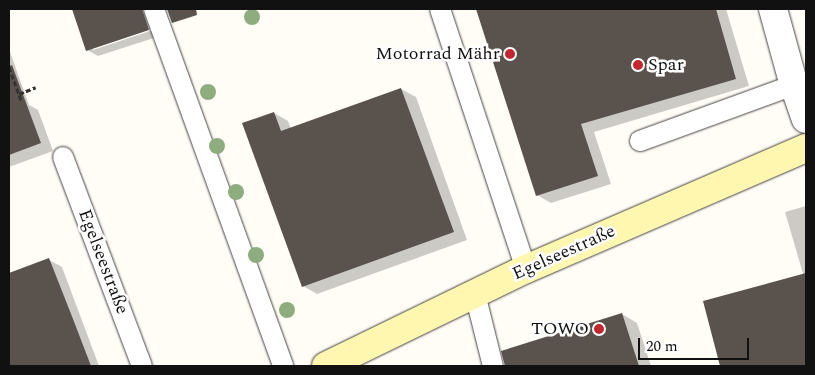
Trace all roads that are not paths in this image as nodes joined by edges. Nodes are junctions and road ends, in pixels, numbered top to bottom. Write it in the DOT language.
graph roads {
  1 [pos="154,9"];
  2 [pos="440,9"];
  3 [pos="773,9"];
  4 [pos="794,85"];
  5 [pos="806,119"];
  6 [pos="640,141"];
  7 [pos="806,148"];
  8 [pos="64,157"];
  9 [pos="526,269"];
  10 [pos="475,294"];
  11 [pos="142,366"];
  12 [pos="283,366"];
  13 [pos="326,366"];
  14 [pos="492,366"];
  1 -- 12 [label="lane"];
  2 -- 9 [label="lane"];
  3 -- 4 [label="street"];
  4 -- 5 [label="street"];
  4 -- 6 [label="lane"];
  7 -- 9 [label="main road, Egelseestraße"];
  8 -- 11 [label="lane, Egelseestraße"];
  9 -- 10 [label="main road, Egelseestraße"];
  10 -- 13 [label="main road, Egelseestraße"];
  10 -- 14 [label="lane"];
}
